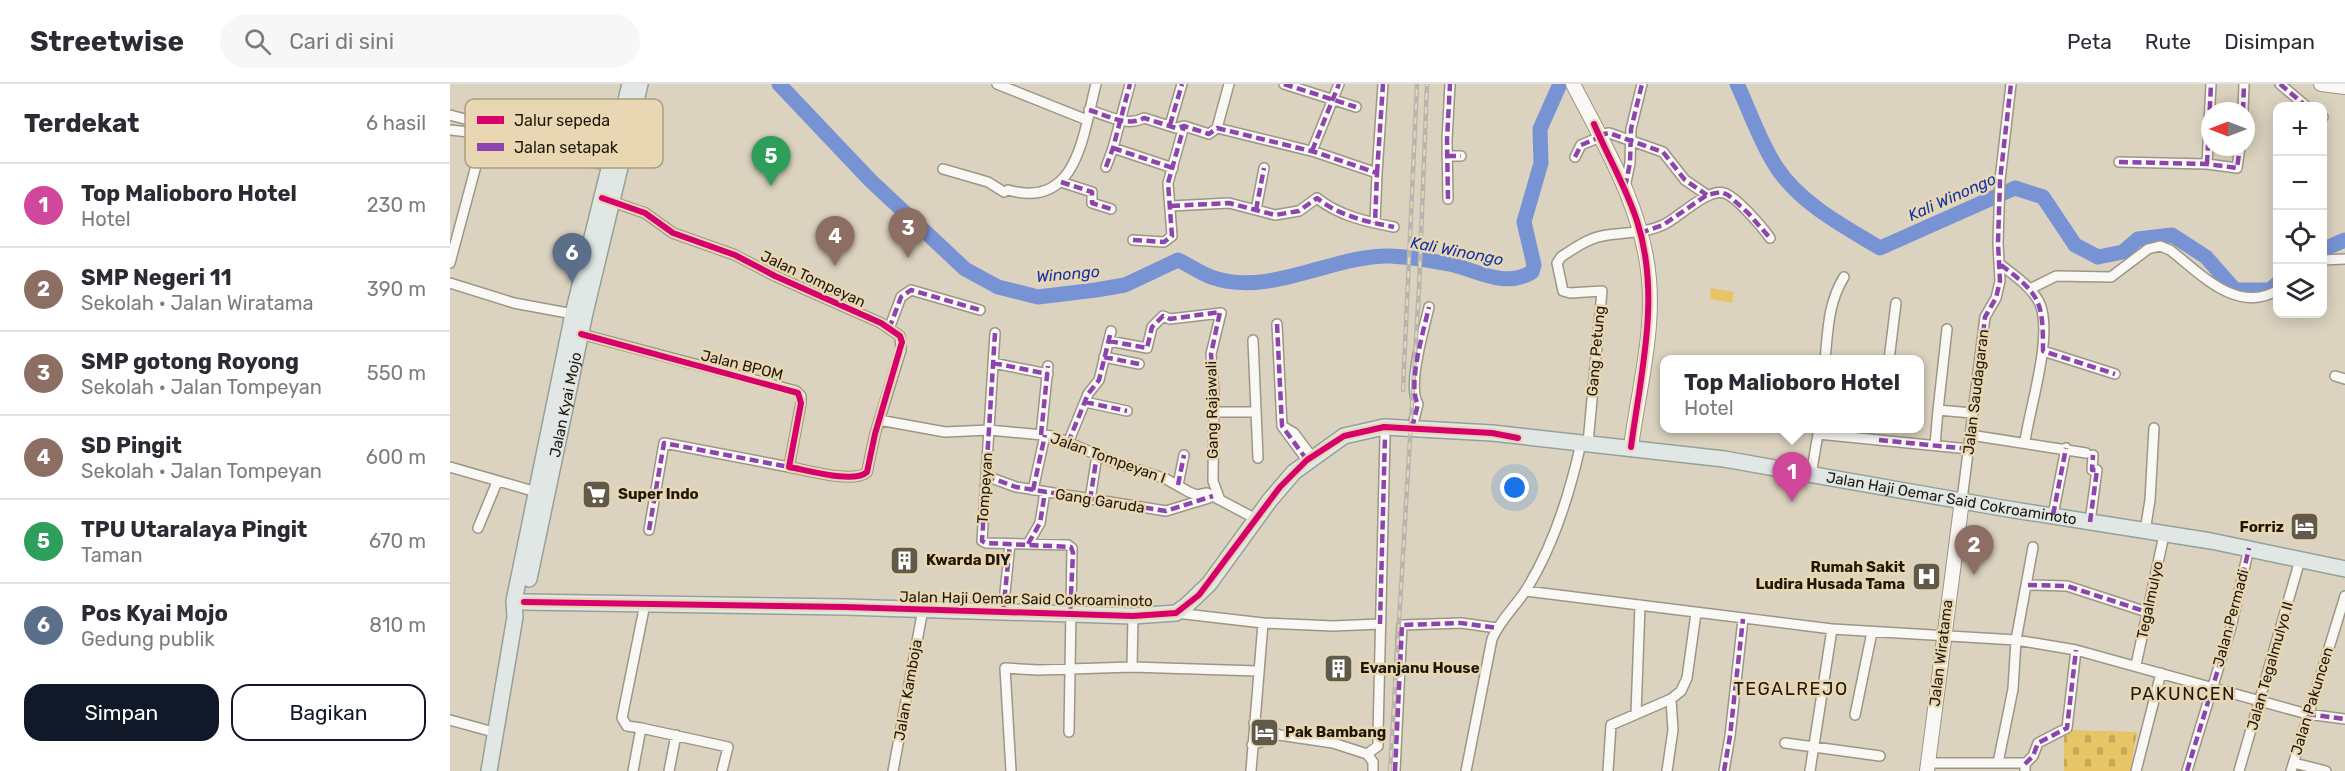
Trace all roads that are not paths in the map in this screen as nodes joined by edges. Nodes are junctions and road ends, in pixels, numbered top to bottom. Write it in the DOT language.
graph roads {
  1 [pos="630,84"];
  2 [pos="640,84"];
  3 [pos="997,84"];
  4 [pos="1096,84"];
  5 [pos="1130,84"];
  6 [pos="1182,84"];
  7 [pos="1229,84"];
  8 [pos="1284,84"];
  9 [pos="1339,84"];
  10 [pos="1383,84"];
  11 [pos="1450,84"];
  12 [pos="1574,84"];
  13 [pos="1642,84"];
  14 [pos="2011,84"];
  15 [pos="2211,84"];
  16 [pos="2244,84"];
  17 [pos="2280,84"];
  18 [pos="2321,84"];
  19 [pos="2345,87"];
  20 [pos="1335,98"];
  21 [pos="626,99"];
  22 [pos="636,99"];
  23 [pos="2243,102"];
  24 [pos="2301,102"];
  25 [pos="1356,107"];
  26 [pos="450,115"];
  27 [pos="1088,115"];
  28 [pos="465,119"];
  29 [pos="1121,121"];
  30 [pos="1170,125"];
  31 [pos="1184,126"];
  32 [pos="1217,129"];
  33 [pos="450,130"];
  34 [pos="465,130"];
  35 [pos="1597,132"];
  36 [pos="1631,141"];
  37 [pos="1113,148"];
  38 [pos="1312,151"];
  39 [pos="1447,156"];
  40 [pos="1461,156"];
  41 [pos="2239,156"];
  42 [pos="1575,157"];
  43 [pos="2118,162"];
  44 [pos="2207,164"];
  45 [pos="1106,167"];
  46 [pos="473,168"];
  47 [pos="610,168"];
  48 [pos="617,168"];
  49 [pos="1173,168"];
  50 [pos="1264,168"];
  51 [pos="943,169"];
  52 [pos="1377,173"];
  53 [pos="1061,182"];
  54 [pos="1625,187"];
  55 [pos="1707,195"];
  56 [pos="1448,199"];
  57 [pos="608,200"];
  58 [pos="1172,206"];
  59 [pos="1111,209"];
  60 [pos="1256,210"];
  61 [pos="1375,223"];
  62 [pos="1394,227"];
  63 [pos="1640,232"];
  64 [pos="1770,238"];
  65 [pos="1133,240"];
  66 [pos="2345,259"];
  67 [pos="2327,260"];
  68 [pos="450,263"];
  69 [pos="2001,265"];
  70 [pos="1844,277"];
  71 [pos="450,283"];
  72 [pos="2030,289"];
  73 [pos="2273,291"];
  74 [pos="1896,303"];
  75 [pos="1429,307"];
  76 [pos="981,310"];
  77 [pos="573,314"];
  78 [pos="1276,324"];
  79 [pos="890,329"];
  80 [pos="1947,329"];
  81 [pos="995,333"];
  82 [pos="581,334"];
  83 [pos="1253,340"];
  84 [pos="2043,351"];
  85 [pos="1826,355"];
  86 [pos="1890,355"];
  87 [pos="1104,357"];
  88 [pos="993,363"];
  89 [pos="1139,364"];
  90 [pos="2115,374"];
  91 [pos="2335,375"];
  92 [pos="2345,379"];
  93 [pos="1085,402"];
  94 [pos="1938,410"];
  95 [pos="1127,411"];
  96 [pos="1214,412"];
  97 [pos="1257,412"];
  98 [pos="1972,414"];
  99 [pos="879,420"];
  100 [pos="1412,428"];
  101 [pos="2154,428"];
  102 [pos="989,430"];
  103 [pos="1818,433"];
  104 [pos="1832,433"];
  105 [pos="1881,433"];
  106 [pos="1043,435"];
  107 [pos="1970,435"];
  108 [pos="1385,436"];
  109 [pos="1518,438"];
  110 [pos="1880,440"];
  111 [pos="2025,441"];
  112 [pos="1068,443"];
  113 [pos="1333,443"];
  114 [pos="1584,443"];
  115 [pos="1935,445"];
  116 [pos="1631,447"];
  117 [pos="2066,448"];
  118 [pos="1969,449"];
  119 [pos="1097,455"];
  120 [pos="1184,455"];
  121 [pos="1258,458"];
  122 [pos="1310,458"];
  123 [pos="450,467"];
  124 [pos="789,467"];
  125 [pos="1811,475"];
  126 [pos="986,476"];
  127 [pos="497,482"];
  128 [pos="1178,485"];
  129 [pos="1033,490"];
  130 [pos="1045,492"];
  131 [pos="540,494"];
  132 [pos="1218,499"];
  133 [pos="1090,500"];
  134 [pos="1962,500"];
  135 [pos="2053,515"];
  136 [pos="1256,519"];
  137 [pos="2090,522"];
  138 [pos="478,528"];
  139 [pos="649,530"];
  140 [pos="2145,531"];
  141 [pos="2164,535"];
  142 [pos="1010,544"];
  143 [pos="1028,544"];
  144 [pos="2033,547"];
  145 [pos="2249,548"];
  146 [pos="2300,560"];
  147 [pos="2345,569"];
  148 [pos="530,570"];
  149 [pos="2028,585"];
  150 [pos="1526,591"];
  151 [pos="2345,596"];
  152 [pos="558,603"];
  153 [pos="645,604"];
  154 [pos="1640,605"];
  155 [pos="518,607"];
  156 [pos="923,609"];
  157 [pos="1003,612"];
  158 [pos="2146,612"];
  159 [pos="1176,613"];
  160 [pos="1696,613"];
  161 [pos="1070,615"];
  162 [pos="1133,616"];
  163 [pos="1743,619"];
  164 [pos="1263,622"];
  165 [pos="1380,624"];
  166 [pos="1497,628"];
  167 [pos="1832,629"];
  168 [pos="1872,632"];
  169 [pos="1943,636"];
  170 [pos="512,640"];
  171 [pos="2016,640"];
  172 [pos="2076,650"];
  173 [pos="2136,665"];
  174 [pos="1132,667"];
  175 [pos="1072,668"];
  176 [pos="1257,671"];
  177 [pos="2161,673"];
  178 [pos="2212,688"];
  179 [pos="1671,699"];
  180 [pos="2259,701"];
  181 [pos="1636,714"];
  182 [pos="2307,714"];
  183 [pos="1855,715"];
  184 [pos="2345,719"];
  185 [pos="450,720"];
  186 [pos="1254,723"];
  187 [pos="641,728"];
  188 [pos="1069,732"];
  189 [pos="497,733"];
  190 [pos="675,735"];
  191 [pos="1279,735"];
  192 [pos="1785,743"];
  193 [pos="1252,745"];
  194 [pos="1814,745"];
  195 [pos="1367,754"];
  196 [pos="1880,756"];
  197 [pos="1998,763"];
  198 [pos="1927,767"];
  199 [pos="2025,767"];
  200 [pos="2292,767"];
  201 [pos="489,771"];
  202 [pos="633,771"];
  203 [pos="669,771"];
  204 [pos="722,771"];
  205 [pos="893,771"];
  206 [pos="1011,771"];
  207 [pos="1251,771"];
  208 [pos="1373,771"];
  209 [pos="1395,771"];
  210 [pos="1466,771"];
  211 [pos="1608,771"];
  212 [pos="1667,771"];
  213 [pos="1724,771"];
  214 [pos="1810,771"];
  215 [pos="2136,771"];
  216 [pos="2187,771"];
  217 [pos="2239,771"];
  218 [pos="2326,771"];
  1 -- 21 [label="main road, Jalan Kyai Mojo"];
  2 -- 22 [label="main road, Jalan Kyai Mojo"];
  3 -- 27 [label="street"];
  4 -- 27 [label="street"];
  5 -- 29 [label="street"];
  6 -- 30 [label="street"];
  7 -- 32 [label="street"];
  8 -- 20 [label="street"];
  9 -- 20 [label="street"];
  10 -- 52 [label="street"];
  11 -- 39 [label="street"];
  12 -- 35 [label="main road"];
  13 -- 36 [label="street"];
  14 -- 69 [label="street, Jalan Saudagaran"];
  15 -- 44 [label="street"];
  16 -- 23 [label="street"];
  17 -- 24 [label="street"];
  18 -- 19 [label="main road"];
  20 -- 25 [label="street"];
  20 -- 38 [label="street"];
  26 -- 28 [label="street"];
  27 -- 29 [label="street"];
  27 -- 53 [label="street"];
  29 -- 30 [label="street"];
  29 -- 37 [label="street"];
  30 -- 31 [label="street"];
  31 -- 32 [label="street"];
  31 -- 49 [label="street"];
  32 -- 38 [label="street"];
  33 -- 34 [label="street"];
  35 -- 36 [label="street"];
  35 -- 42 [label="street"];
  35 -- 54 [label="main road"];
  36 -- 54 [label="street"];
  36 -- 55 [label="street"];
  37 -- 45 [label="street"];
  37 -- 49 [label="street"];
  38 -- 52 [label="street"];
  39 -- 40 [label="street"];
  39 -- 56 [label="street"];
  41 -- 44 [label="street"];
  43 -- 44 [label="street"];
  46 -- 68 [label="street"];
  47 -- 57 [label="main road, Jalan Kyai Mojo"];
  48 -- 57 [label="main road, Jalan Kyai Mojo"];
  49 -- 58 [label="street"];
  50 -- 60 [label="street"];
  51 -- 53 [label="street"];
  52 -- 61 [label="street"];
  53 -- 59 [label="street"];
  54 -- 63 [label="main road"];
  55 -- 63 [label="street"];
  55 -- 64 [label="street"];
  57 -- 77 [label="main road, Jalan Kyai Mojo"];
  57 -- 79 [label="street, Jalan Tompeyan"];
  57 -- 82 [label="main road, Jalan Kyai Mojo"];
  58 -- 60 [label="street"];
  58 -- 65 [label="street"];
  60 -- 61 [label="street"];
  61 -- 62 [label="street"];
  63 -- 114 [label="street, Gang Petung"];
  63 -- 116 [label="main road"];
  66 -- 67 [label="street"];
  69 -- 72 [label="street"];
  69 -- 98 [label="street, Jalan Saudagaran"];
  70 -- 85 [label="street"];
  71 -- 77 [label="street"];
  72 -- 73 [label="street"];
  72 -- 84 [label="street"];
  74 -- 86 [label="street"];
  75 -- 100 [label="street"];
  76 -- 79 [label="street"];
  77 -- 131 [label="main road, Jalan Kyai Mojo"];
  78 -- 122 [label="street"];
  79 -- 99 [label="street"];
  80 -- 94 [label="street"];
  81 -- 88 [label="street, Tompeyan"];
  82 -- 124 [label="street, Jalan BPOM"];
  82 -- 131 [label="main road, Jalan Kyai Mojo"];
  83 -- 97 [label="street"];
  84 -- 90 [label="street"];
  84 -- 111 [label="street"];
  87 -- 89 [label="street"];
  87 -- 93 [label="street"];
  87 -- 96 [label="street, Gang Rajawali"];
  88 -- 102 [label="street, Tompeyan"];
  88 -- 106 [label="street"];
  91 -- 92 [label="street"];
  93 -- 95 [label="street"];
  93 -- 112 [label="street"];
  94 -- 98 [label="street"];
  94 -- 115 [label="street"];
  96 -- 97 [label="street"];
  96 -- 132 [label="street, Gang Rajawali"];
  97 -- 121 [label="street"];
  98 -- 107 [label="street, Jalan Saudagaran"];
  99 -- 102 [label="street, Jalan Tompeyan I"];
  99 -- 124 [label="street"];
  100 -- 109 [label="main road, Jalan Haji Oemar Said Cokroaminoto"];
  100 -- 113 [label="main road, Jalan Haji Oemar Said Cokroaminoto"];
  101 -- 140 [label="street"];
  102 -- 106 [label="street, Jalan Tompeyan I"];
  102 -- 126 [label="street, Tompeyan"];
  103 -- 125 [label="street"];
  104 -- 110 [label="street"];
  105 -- 110 [label="street"];
  106 -- 112 [label="street, Jalan Tompeyan I"];
  106 -- 129 [label="street"];
  107 -- 111 [label="street"];
  107 -- 118 [label="street, Jalan Saudagaran"];
  108 -- 109 [label="main road, Jalan Haji Oemar Said Cokroaminoto"];
  108 -- 113 [label="main road, Jalan Haji Oemar Said Cokroaminoto"];
  108 -- 165 [label="street"];
  109 -- 114 [label="main road, Jalan Haji Oemar Said Cokroaminoto"];
  110 -- 115 [label="street"];
  111 -- 117 [label="street"];
  112 -- 119 [label="street, Jalan Tompeyan I"];
  113 -- 122 [label="main road, Jalan Haji Oemar Said Cokroaminoto"];
  114 -- 116 [label="main road, Jalan Haji Oemar Said Cokroaminoto"];
  114 -- 150 [label="street"];
  115 -- 118 [label="street"];
  116 -- 125 [label="main road, Jalan Haji Oemar Said Cokroaminoto"];
  117 -- 135 [label="street"];
  117 -- 137 [label="street"];
  118 -- 134 [label="street, Jalan Saudagaran"];
  119 -- 128 [label="street, Jalan Tompeyan I"];
  119 -- 133 [label="street"];
  120 -- 128 [label="street"];
  122 -- 136 [label="main road, Jalan Haji Oemar Said Cokroaminoto"];
  123 -- 127 [label="street"];
  124 -- 139 [label="street"];
  125 -- 134 [label="main road, Jalan Haji Oemar Said Cokroaminoto"];
  126 -- 129 [label="street, Gang Garuda"];
  126 -- 142 [label="street, Tompeyan"];
  127 -- 131 [label="street"];
  127 -- 138 [label="street"];
  128 -- 132 [label="street, Jalan Tompeyan I"];
  129 -- 130 [label="street, Gang Garuda"];
  130 -- 133 [label="street, Gang Garuda"];
  130 -- 143 [label="street"];
  131 -- 148 [label="main road, Jalan Kyai Mojo"];
  131 -- 155 [label="main road, Jalan Kyai Mojo"];
  132 -- 133 [label="street, Gang Garuda"];
  132 -- 136 [label="street, Jalan Tompeyan I"];
  134 -- 135 [label="main road, Jalan Haji Oemar Said Cokroaminoto"];
  134 -- 169 [label="main road, Jalan Wiratama"];
  135 -- 137 [label="main road, Jalan Haji Oemar Said Cokroaminoto"];
  136 -- 159 [label="main road, Jalan Haji Oemar Said Cokroaminoto"];
  137 -- 140 [label="main road, Jalan Haji Oemar Said Cokroaminoto"];
  140 -- 141 [label="main road, Jalan Haji Oemar Said Cokroaminoto"];
  141 -- 145 [label="main road, Jalan Haji Oemar Said Cokroaminoto"];
  141 -- 158 [label="street, Tegalmulyo"];
  142 -- 143 [label="street"];
  142 -- 157 [label="street"];
  143 -- 161 [label="street"];
  144 -- 149 [label="street"];
  145 -- 146 [label="main road, Jalan Haji Oemar Said Cokroaminoto"];
  145 -- 178 [label="street, Jalan Permadi"];
  146 -- 147 [label="main road, Jalan Haji Oemar Said Cokroaminoto"];
  146 -- 180 [label="street, Jalan Tegalmulyo II"];
  148 -- 152 [label="main road"];
  148 -- 155 [label="main road, Jalan Kyai Mojo"];
  149 -- 158 [label="street"];
  149 -- 171 [label="street"];
  150 -- 154 [label="street"];
  150 -- 166 [label="street"];
  151 -- 182 [label="street, Jalan Pakuncen"];
  152 -- 153 [label="main road, Jalan Haji Oemar Said Cokroaminoto"];
  152 -- 155 [label="main road, Jalan Haji Oemar Said Cokroaminoto"];
  152 -- 170 [label="main road"];
  153 -- 156 [label="main road, Jalan Haji Oemar Said Cokroaminoto"];
  153 -- 187 [label="street"];
  154 -- 160 [label="street"];
  154 -- 181 [label="street"];
  155 -- 170 [label="main road, Jalan Kyai Mojo"];
  156 -- 157 [label="main road, Jalan Haji Oemar Said Cokroaminoto"];
  156 -- 205 [label="street, Jalan Kamboja"];
  157 -- 161 [label="main road, Jalan Haji Oemar Said Cokroaminoto"];
  158 -- 173 [label="street, Tegalmulyo"];
  159 -- 162 [label="main road, Jalan Haji Oemar Said Cokroaminoto"];
  159 -- 164 [label="street"];
  160 -- 163 [label="street"];
  160 -- 179 [label="street"];
  161 -- 162 [label="main road, Jalan Haji Oemar Said Cokroaminoto"];
  161 -- 175 [label="street"];
  162 -- 174 [label="street"];
  163 -- 167 [label="street"];
  163 -- 213 [label="street"];
  164 -- 165 [label="street"];
  164 -- 176 [label="street"];
  165 -- 195 [label="street"];
  166 -- 209 [label="street"];
  166 -- 210 [label="street"];
  167 -- 168 [label="street"];
  167 -- 194 [label="street"];
  168 -- 169 [label="street"];
  168 -- 183 [label="street"];
  169 -- 171 [label="street"];
  169 -- 198 [label="main road, Jalan Wiratama"];
  170 -- 189 [label="main road, Jalan Kyai Mojo"];
  171 -- 172 [label="street"];
  171 -- 197 [label="street"];
  172 -- 173 [label="street"];
  172 -- 199 [label="street"];
  173 -- 177 [label="street"];
  174 -- 175 [label="street"];
  174 -- 176 [label="street"];
  175 -- 188 [label="street"];
  175 -- 206 [label="street"];
  176 -- 186 [label="street"];
  177 -- 178 [label="street"];
  177 -- 215 [label="street"];
  178 -- 180 [label="street"];
  178 -- 216 [label="street, Jalan Permadi"];
  179 -- 181 [label="street"];
  179 -- 212 [label="street"];
  180 -- 182 [label="street"];
  180 -- 217 [label="street, Jalan Tegalmulyo II"];
  181 -- 211 [label="street"];
  182 -- 184 [label="street"];
  182 -- 200 [label="street, Jalan Pakuncen"];
  185 -- 189 [label="street"];
  186 -- 191 [label="street"];
  186 -- 193 [label="street"];
  187 -- 190 [label="street"];
  187 -- 202 [label="street"];
  189 -- 201 [label="main road, Jalan Kyai Mojo"];
  190 -- 203 [label="street"];
  190 -- 204 [label="street"];
  191 -- 193 [label="street"];
  191 -- 195 [label="street"];
  192 -- 194 [label="street"];
  193 -- 207 [label="street"];
  194 -- 196 [label="street"];
  194 -- 214 [label="street"];
  195 -- 208 [label="street"];
  197 -- 198 [label="street"];
  197 -- 199 [label="street"];
  200 -- 218 [label="street"];
}
